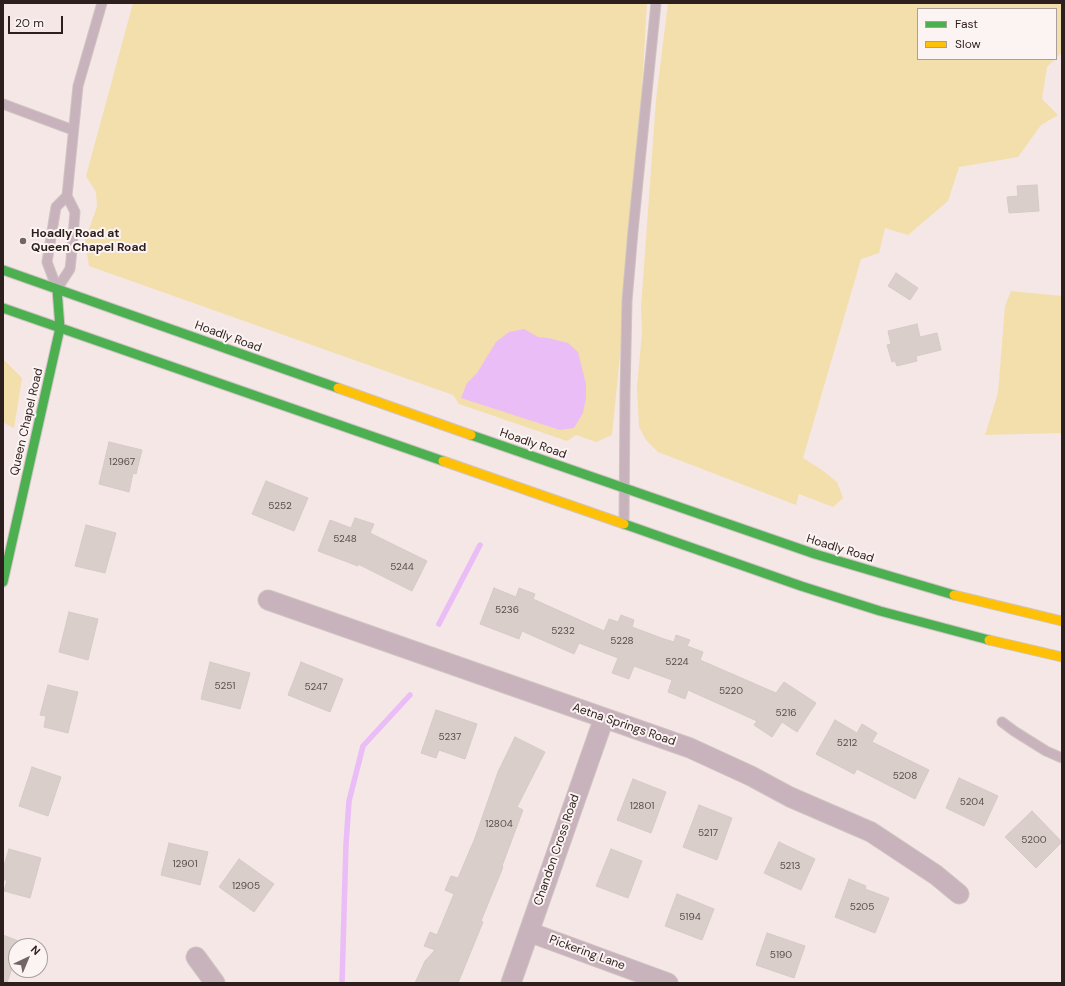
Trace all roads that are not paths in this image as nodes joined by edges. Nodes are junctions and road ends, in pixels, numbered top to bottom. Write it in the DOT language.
graph roads {
  1 [pos="102,3"];
  2 [pos="656,3"];
  3 [pos="3,104"];
  4 [pos="73,130"];
  5 [pos="66,196"];
  6 [pos="3,270"];
  7 [pos="57,289"];
  8 [pos="3,308"];
  9 [pos="60,328"];
  10 [pos="624,488"];
  11 [pos="624,525"];
  12 [pos="4,576"];
  13 [pos="268,600"];
  14 [pos="1062,621"];
  15 [pos="1062,657"];
  16 [pos="604,718"];
  17 [pos="1002,722"];
  18 [pos="1062,758"];
  19 [pos="959,894"];
  20 [pos="529,932"];
  21 [pos="196,957"];
  22 [pos="214,983"];
  23 [pos="511,983"];
  24 [pos="668,983"];
  1 -- 4 [label="lane"];
  2 -- 10 [label="lane"];
  3 -- 4 [label="lane"];
  4 -- 5 [label="lane"];
  5 -- 7 [label="lane"];
  5 -- 7 [label="lane"];
  6 -- 7 [label="main road, Hoadly Road"];
  7 -- 9 [label="main road, Queen Chapel Road"];
  7 -- 10 [label="main road, Hoadly Road"];
  8 -- 9 [label="main road"];
  9 -- 11 [label="main road"];
  9 -- 12 [label="main road, Queen Chapel Road"];
  10 -- 11 [label="lane"];
  10 -- 14 [label="main road, Hoadly Road"];
  11 -- 15 [label="main road"];
  13 -- 16 [label="street, Aetna Springs Road"];
  16 -- 19 [label="street, Aetna Springs Road"];
  16 -- 20 [label="street, Chandon Cross Road"];
  17 -- 18 [label="lane"];
  20 -- 23 [label="street, Chandon Cross Road"];
  20 -- 24 [label="street, Pickering Lane"];
  21 -- 22 [label="street"];
}
